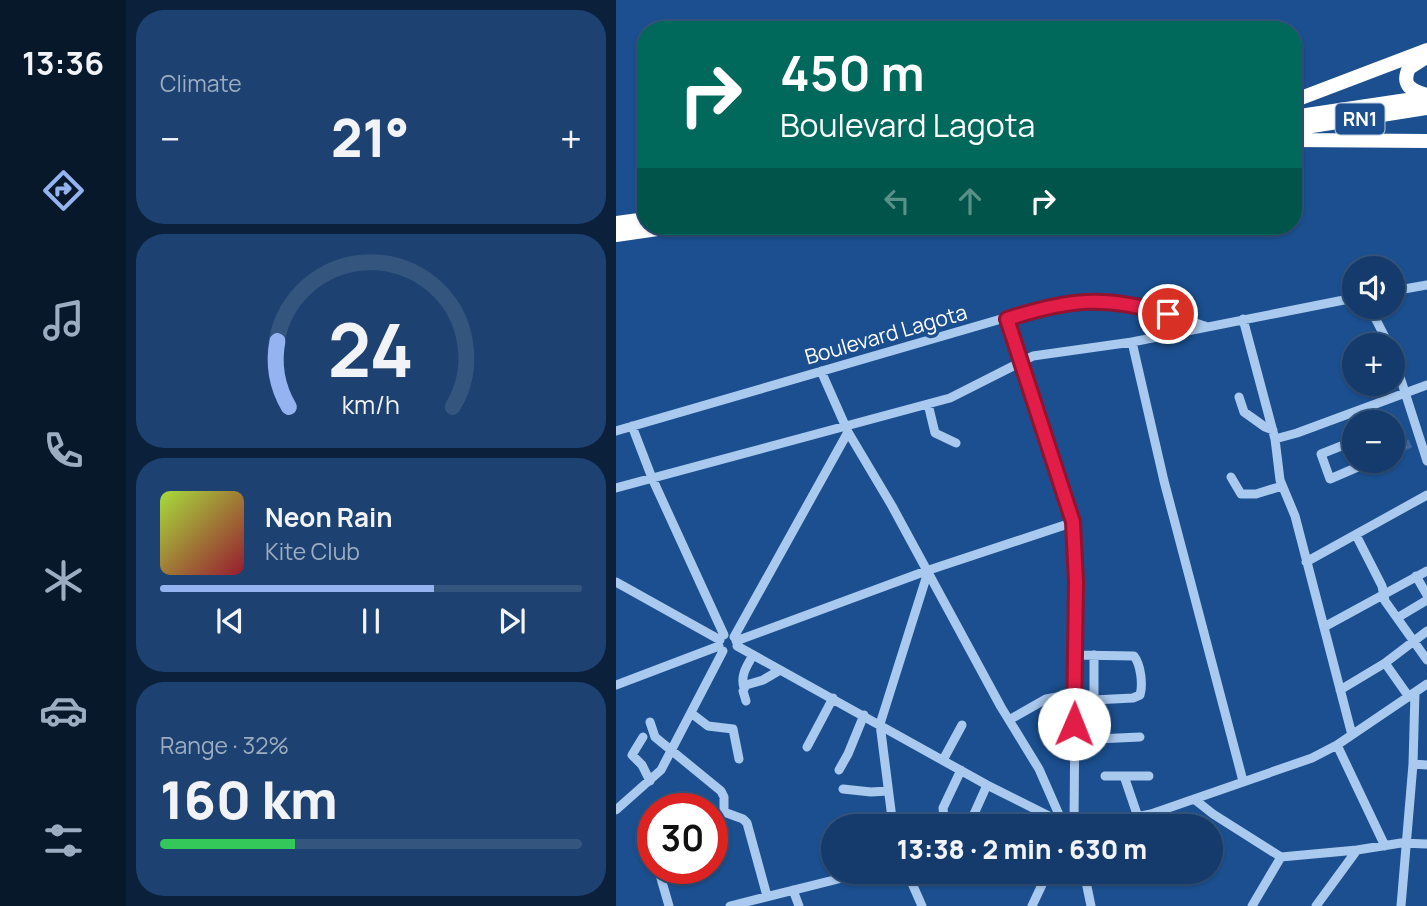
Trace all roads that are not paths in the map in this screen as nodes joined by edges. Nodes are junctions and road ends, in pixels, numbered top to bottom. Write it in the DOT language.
graph roads {
  1 [pos="1427,50"];
  2 [pos="1427,58"];
  3 [pos="1427,96"];
  4 [pos="1302,98"];
  5 [pos="1427,108"];
  6 [pos="1302,116"];
  7 [pos="1302,128"];
  8 [pos="1302,140"];
  9 [pos="1427,141"];
  10 [pos="637,220"];
  11 [pos="616,223"];
  12 [pos="637,232"];
  13 [pos="616,235"];
  14 [pos="1427,285"];
  15 [pos="1405,289"];
  16 [pos="1342,300"];
  17 [pos="1007,319"];
  18 [pos="1243,320"];
  19 [pos="1207,327"];
  20 [pos="1132,342"];
  21 [pos="1022,361"];
  22 [pos="821,371"];
  23 [pos="1427,385"];
  24 [pos="1405,393"];
  25 [pos="1396,396"];
  26 [pos="1405,396"];
  27 [pos="1238,397"];
  28 [pos="928,404"];
  29 [pos="632,426"];
  30 [pos="847,428"];
  31 [pos="616,431"];
  32 [pos="1274,434"];
  33 [pos="956,443"];
  34 [pos="1342,446"];
  35 [pos="1427,461"];
  36 [pos="1346,473"];
  37 [pos="1231,477"];
  38 [pos="652,478"];
  39 [pos="1282,486"];
  40 [pos="616,488"];
  41 [pos="1427,495"];
  42 [pos="1073,522"];
  43 [pos="1356,535"];
  44 [pos="1306,562"];
  45 [pos="1427,572"];
  46 [pos="926,573"];
  47 [pos="1416,576"];
  48 [pos="616,582"];
  49 [pos="1383,594"];
  50 [pos="1427,595"];
  51 [pos="1427,600"];
  52 [pos="1397,618"];
  53 [pos="1324,627"];
  54 [pos="1427,631"];
  55 [pos="1414,640"];
  56 [pos="728,642"];
  57 [pos="1094,654"];
  58 [pos="753,655"];
  59 [pos="1074,655"];
  60 [pos="1427,660"];
  61 [pos="1385,663"];
  62 [pos="780,670"];
  63 [pos="1427,684"];
  64 [pos="616,685"];
  65 [pos="744,688"];
  66 [pos="1340,690"];
  67 [pos="1412,694"];
  68 [pos="1074,697"];
  69 [pos="833,698"];
  70 [pos="1094,699"];
  71 [pos="746,701"];
  72 [pos="691,713"];
  73 [pos="864,715"];
  74 [pos="1009,720"];
  75 [pos="650,722"];
  76 [pos="880,724"];
  77 [pos="962,725"];
  78 [pos="1352,735"];
  79 [pos="643,737"];
  80 [pos="1140,737"];
  81 [pos="1075,740"];
  82 [pos="1337,745"];
  83 [pos="807,747"];
  84 [pos="672,749"];
  85 [pos="739,760"];
  86 [pos="943,760"];
  87 [pos="1413,764"];
  88 [pos="1427,765"];
  89 [pos="839,770"];
  90 [pos="961,770"];
  91 [pos="1105,776"];
  92 [pos="1124,776"];
  93 [pos="1149,776"];
  94 [pos="650,781"];
  95 [pos="1243,781"];
  96 [pos="988,785"];
  97 [pos="843,789"];
  98 [pos="888,791"];
  99 [pos="1194,799"];
  100 [pos="616,810"];
  101 [pos="891,814"];
  102 [pos="944,814"];
  103 [pos="974,814"];
  104 [pos="1043,814"];
  105 [pos="1059,814"];
  106 [pos="1074,814"];
  107 [pos="1138,814"];
  108 [pos="1148,814"];
  109 [pos="1407,842"];
  110 [pos="1427,844"];
  111 [pos="1385,846"];
  112 [pos="1357,850"];
  113 [pos="1281,857"];
  114 [pos="821,883"];
  115 [pos="663,884"];
  116 [pos="912,884"];
  117 [pos="1042,884"];
  118 [pos="1086,884"];
  119 [pos="793,890"];
  120 [pos="767,896"];
  121 [pos="669,906"];
  122 [pos="732,906"];
  123 [pos="799,906"];
  124 [pos="922,906"];
  125 [pos="1032,906"];
  126 [pos="1091,906"];
  127 [pos="1252,906"];
  128 [pos="1316,906"];
  129 [pos="1401,906"];
  1 -- 4 [label="highway"];
  2 -- 3 [label="highway"];
  3 -- 6 [label="highway, RN1"];
  5 -- 7 [label="highway, RN1"];
  8 -- 9 [label="highway"];
  10 -- 11 [label="highway"];
  12 -- 13 [label="highway"];
  14 -- 15 [label="street"];
  16 -- 18 [label="street"];
  17 -- 19 [label="street, Boulevard Lagota"];
  17 -- 21 [label="street"];
  17 -- 22 [label="street, Boulevard Lagota"];
  18 -- 19 [label="street"];
  18 -- 32 [label="street"];
  19 -- 20 [label="street"];
  20 -- 21 [label="street"];
  20 -- 95 [label="street"];
  21 -- 28 [label="street"];
  21 -- 42 [label="street"];
  22 -- 29 [label="street, Boulevard Lagota"];
  22 -- 30 [label="street"];
  23 -- 24 [label="street"];
  25 -- 32 [label="street"];
  26 -- 35 [label="street"];
  27 -- 32 [label="street"];
  28 -- 30 [label="street"];
  28 -- 33 [label="street"];
  29 -- 31 [label="street, Boulevard Lagota"];
  29 -- 38 [label="street"];
  30 -- 38 [label="street"];
  30 -- 46 [label="street"];
  30 -- 56 [label="street"];
  32 -- 39 [label="street"];
  34 -- 36 [label="street"];
  37 -- 39 [label="street"];
  38 -- 40 [label="street"];
  38 -- 56 [label="street"];
  39 -- 44 [label="street"];
  41 -- 43 [label="street"];
  42 -- 46 [label="street"];
  42 -- 59 [label="street"];
  43 -- 44 [label="street"];
  43 -- 49 [label="street"];
  44 -- 53 [label="street"];
  45 -- 47 [label="street"];
  46 -- 56 [label="street"];
  46 -- 74 [label="street"];
  46 -- 76 [label="street"];
  47 -- 49 [label="street"];
  47 -- 50 [label="street"];
  48 -- 56 [label="street"];
  49 -- 52 [label="street"];
  49 -- 53 [label="street"];
  51 -- 52 [label="street"];
  52 -- 55 [label="street"];
  53 -- 66 [label="street"];
  54 -- 55 [label="street"];
  55 -- 60 [label="street"];
  55 -- 61 [label="street"];
  56 -- 58 [label="street"];
  56 -- 64 [label="street"];
  56 -- 72 [label="street"];
  57 -- 59 [label="street"];
  57 -- 70 [label="street"];
  57 -- 70 [label="street"];
  58 -- 62 [label="street"];
  58 -- 65 [label="street"];
  59 -- 68 [label="street"];
  61 -- 66 [label="street"];
  61 -- 67 [label="street"];
  62 -- 65 [label="street"];
  62 -- 69 [label="street"];
  63 -- 67 [label="street"];
  65 -- 71 [label="street"];
  66 -- 78 [label="street"];
  67 -- 78 [label="street"];
  67 -- 87 [label="street"];
  68 -- 70 [label="street"];
  68 -- 74 [label="street"];
  68 -- 81 [label="street"];
  69 -- 73 [label="street"];
  69 -- 83 [label="street"];
  72 -- 84 [label="street"];
  72 -- 85 [label="street"];
  73 -- 76 [label="street"];
  73 -- 89 [label="street"];
  74 -- 105 [label="street"];
  75 -- 84 [label="street"];
  76 -- 86 [label="street"];
  76 -- 98 [label="street"];
  77 -- 86 [label="street"];
  78 -- 82 [label="street"];
  79 -- 94 [label="street"];
  80 -- 81 [label="street"];
  81 -- 106 [label="street"];
  82 -- 95 [label="street"];
  82 -- 111 [label="street"];
  84 -- 94 [label="street"];
  84 -- 120 [label="street"];
  86 -- 90 [label="street"];
  87 -- 88 [label="street"];
  87 -- 109 [label="street"];
  90 -- 96 [label="street"];
  90 -- 102 [label="street"];
  91 -- 92 [label="street"];
  92 -- 93 [label="street"];
  92 -- 107 [label="street"];
  94 -- 100 [label="street"];
  95 -- 99 [label="street"];
  96 -- 103 [label="street"];
  96 -- 104 [label="street"];
  97 -- 98 [label="street"];
  98 -- 101 [label="street"];
  99 -- 108 [label="street"];
  99 -- 113 [label="street"];
  109 -- 110 [label="street"];
  109 -- 111 [label="street"];
  109 -- 129 [label="street"];
  111 -- 112 [label="street"];
  112 -- 113 [label="street"];
  112 -- 128 [label="street"];
  113 -- 127 [label="street"];
  114 -- 119 [label="street"];
  115 -- 121 [label="street"];
  116 -- 124 [label="street"];
  117 -- 125 [label="street"];
  118 -- 126 [label="street"];
  119 -- 120 [label="street"];
  119 -- 123 [label="street"];
  120 -- 122 [label="street"];
}
